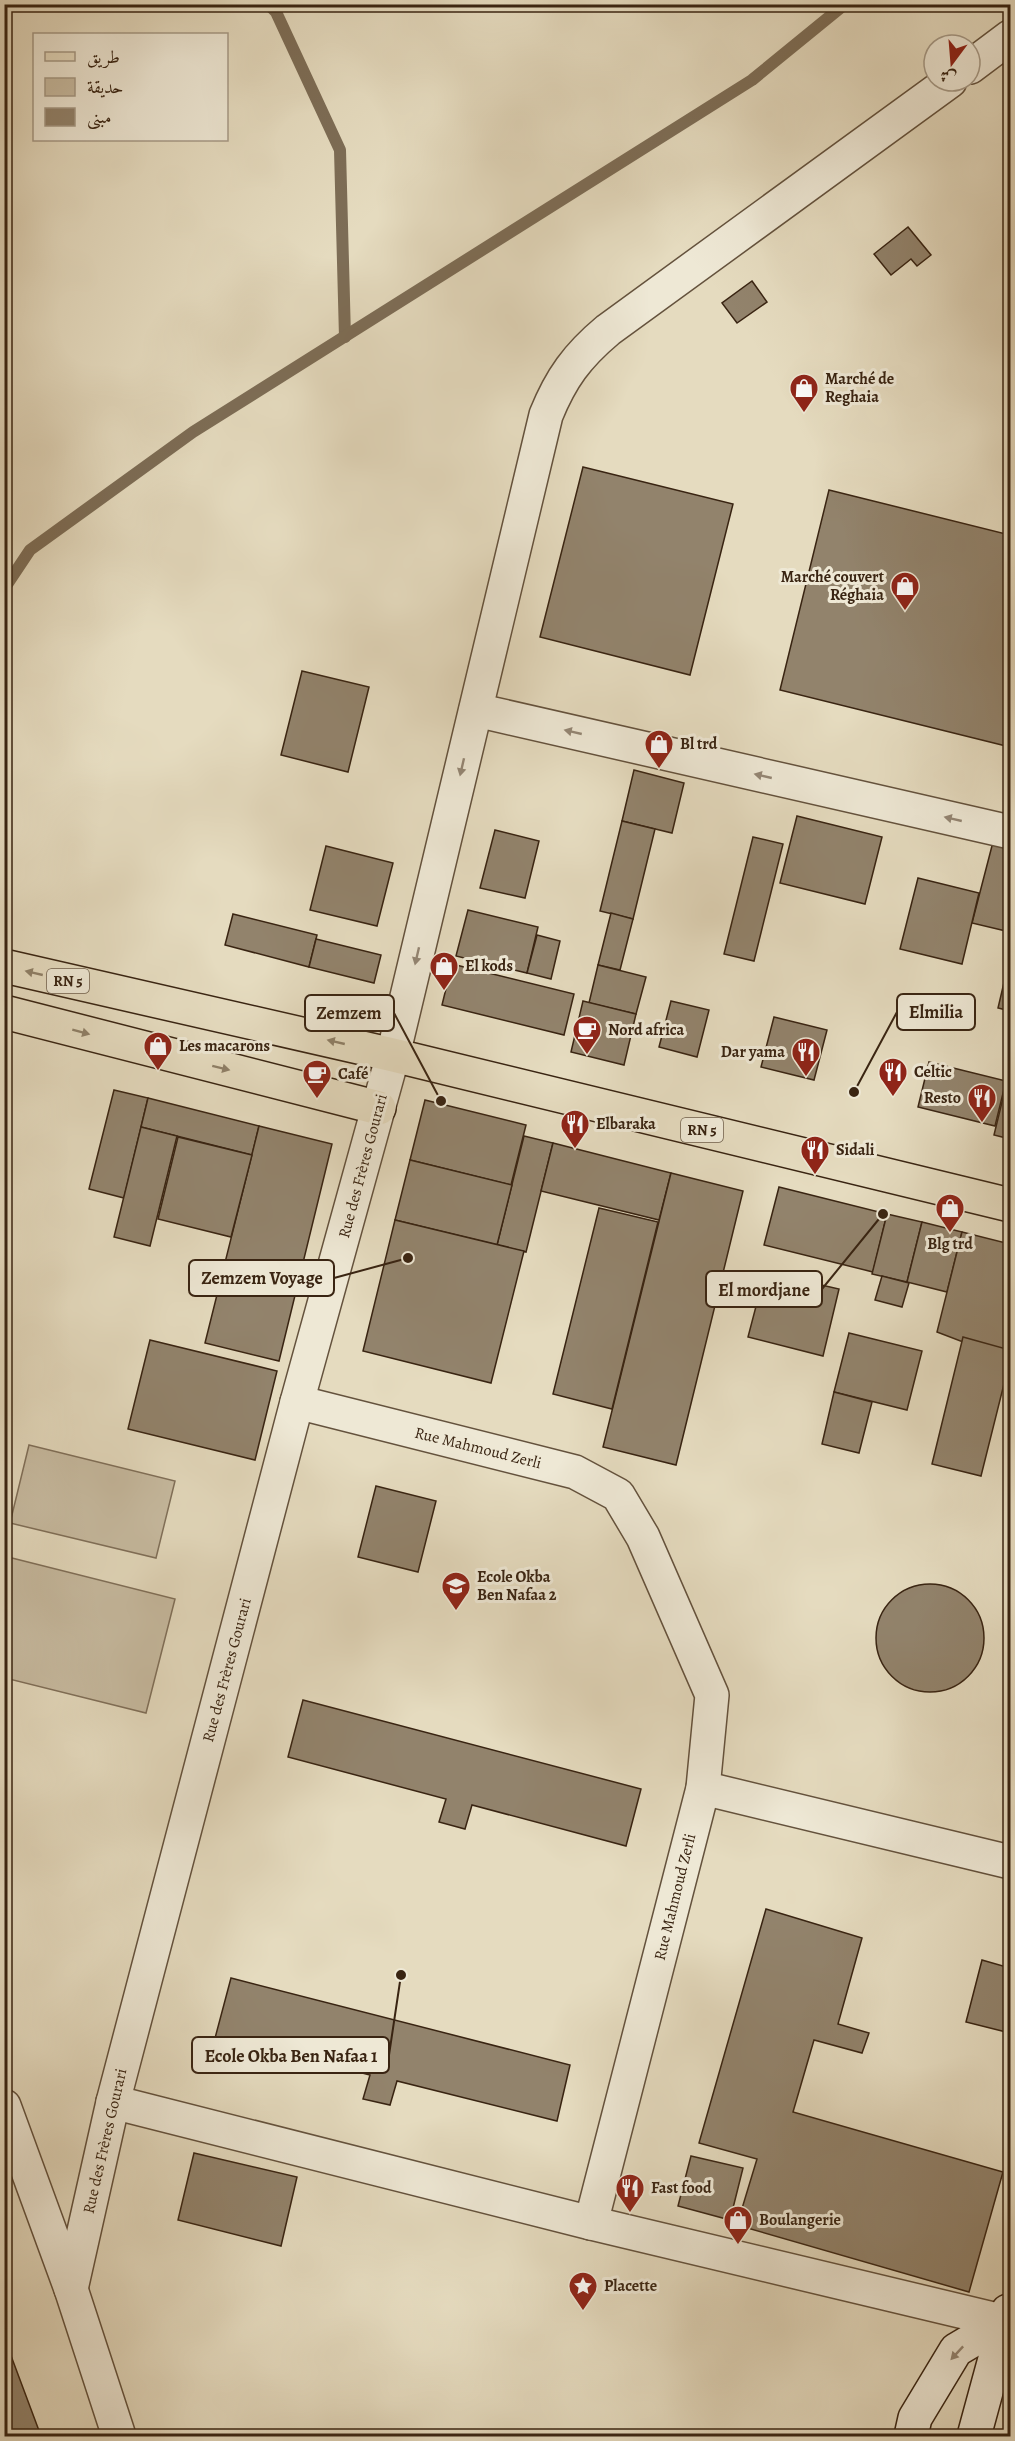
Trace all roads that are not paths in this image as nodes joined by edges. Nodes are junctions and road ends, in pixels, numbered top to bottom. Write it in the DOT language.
graph roads {
  1 [pos="1011,37"];
  2 [pos="982,58"];
  3 [pos="934,93"];
  4 [pos="476,710"];
  5 [pos="1011,832"];
  6 [pos="4,966"];
  7 [pos="4,1012"];
  8 [pos="393,1055"];
  9 [pos="379,1108"];
  10 [pos="1011,1205"];
  11 [pos="297,1402"];
  12 [pos="703,1788"];
  13 [pos="1011,1862"];
  14 [pos="113,2102"];
  15 [pos="4,2106"];
  16 [pos="591,2223"];
  17 [pos="71,2289"];
  18 [pos="1009,2315"];
  19 [pos="119,2436"];
  20 [pos="911,2436"];
  21 [pos="974,2436"];
  1 -- 2 [label="street"];
  3 -- 4 [label="street, Rue des Frères Gourari"];
  5 -- 4 [label="street, one-way"];
  4 -- 8 [label="street, Rue des Frères Gourari, one-way"];
  8 -- 6 [label="main road, RN 5, one-way"];
  7 -- 9 [label="main road, one-way"];
  8 -- 9 [label="street, Rue des Frères Gourari"];
  8 -- 10 [label="main road, RN 5"];
  9 -- 11 [label="street, Rue des Frères Gourari"];
  11 -- 12 [label="street, Rue Mahmoud Zerli"];
  11 -- 14 [label="street, Rue des Frères Gourari"];
  12 -- 13 [label="street"];
  12 -- 16 [label="street, Rue Mahmoud Zerli"];
  14 -- 16 [label="street"];
  14 -- 17 [label="street, Rue des Frères Gourari"];
  15 -- 17 [label="street"];
  16 -- 18 [label="street"];
  17 -- 19 [label="street"];
  18 -- 20 [label="street, one-way"];
  18 -- 21 [label="street"];
}
